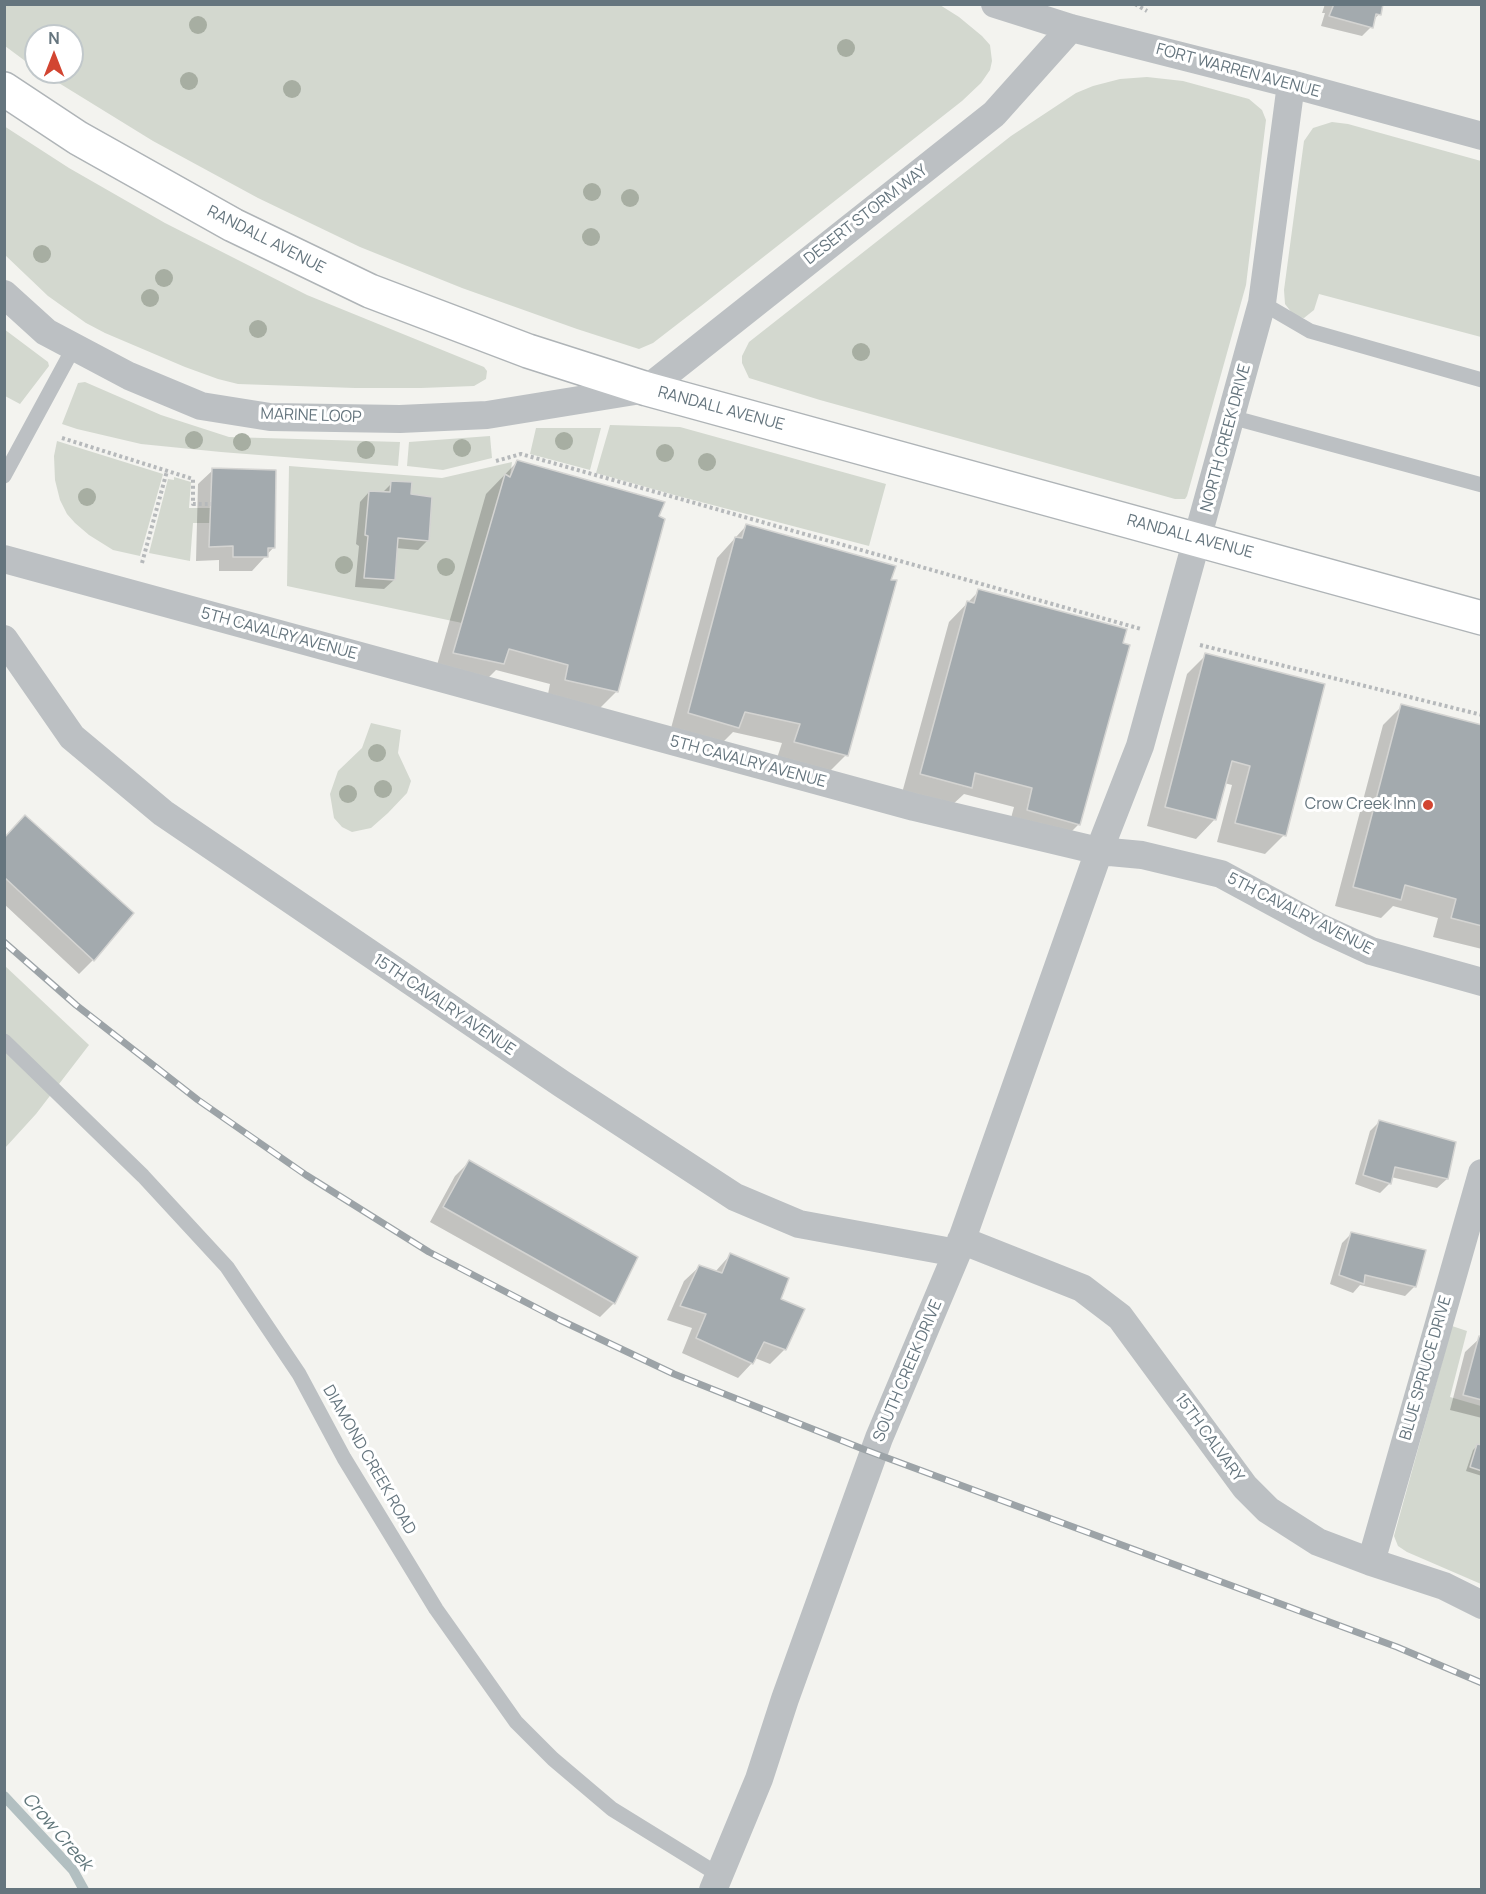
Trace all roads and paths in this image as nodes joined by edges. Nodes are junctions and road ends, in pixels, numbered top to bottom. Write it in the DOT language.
graph roads {
  1 [pos="995,4"];
  2 [pos="1135,4"];
  3 [pos="1147,11"];
  4 [pos="1071,28"];
  5 [pos="1291,84"];
  6 [pos="4,89"];
  7 [pos="1482,136"];
  8 [pos="4,294"];
  9 [pos="1262,303"];
  10 [pos="74,347"];
  11 [pos="1482,380"];
  12 [pos="647,389"];
  13 [pos="1231,417"];
  14 [pos="62,438"];
  15 [pos="496,461"];
  16 [pos="167,471"];
  17 [pos="4,476"];
  18 [pos="1482,485"];
  19 [pos="211,504"];
  20 [pos="1198,539"];
  21 [pos="4,559"];
  22 [pos="133,594"];
  23 [pos="1482,618"];
  24 [pos="1171,637"];
  25 [pos="4,639"];
  26 [pos="1482,715"];
  27 [pos="1099,851"];
  28 [pos="1482,982"];
  29 [pos="4,1041"];
  30 [pos="1482,1173"];
  31 [pos="959,1247"];
  32 [pos="1371,1562"];
  33 [pos="1482,1605"];
  34 [pos="716,1882"];
  1 -- 4 [label="street, FORT WARREN AVENUE"];
  2 -- 3 [label="path"];
  4 -- 5 [label="street, FORT WARREN AVENUE"];
  4 -- 12 [label="street, DESERT STORM WAY"];
  5 -- 7 [label="street, FORT WARREN AVENUE"];
  5 -- 9 [label="street, NORTH CREEK DRIVE"];
  6 -- 12 [label="street, RANDALL AVENUE"];
  8 -- 10 [label="street, MARINE LOOP"];
  9 -- 11 [label="lane"];
  9 -- 13 [label="street, NORTH CREEK DRIVE"];
  10 -- 12 [label="street, MARINE LOOP"];
  10 -- 17 [label="lane"];
  12 -- 20 [label="street, RANDALL AVENUE"];
  13 -- 18 [label="lane"];
  13 -- 20 [label="street, NORTH CREEK DRIVE"];
  14 -- 16 [label="path"];
  15 -- 24 [label="path"];
  16 -- 19 [label="path"];
  16 -- 22 [label="path"];
  20 -- 23 [label="street, RANDALL AVENUE"];
  20 -- 24 [label="street, NORTH CREEK DRIVE"];
  21 -- 22 [label="street, 5TH CAVALRY AVENUE"];
  22 -- 27 [label="street, 5TH CAVALRY AVENUE"];
  24 -- 26 [label="path"];
  24 -- 27 [label="street, NORTH CREEK DRIVE"];
  25 -- 31 [label="street, 15TH CAVALRY AVENUE"];
  27 -- 28 [label="street, 5TH CAVALRY AVENUE"];
  27 -- 31 [label="street, SOUTH CREEK DRIVE"];
  29 -- 34 [label="lane, DIAMOND CREEK ROAD"];
  30 -- 32 [label="street, BLUE SPRUCE DRIVE"];
  31 -- 32 [label="street, 15TH CALVARY"];
  31 -- 34 [label="street, SOUTH CREEK DRIVE"];
  32 -- 33 [label="street, 15TH CALVARY"];
}
